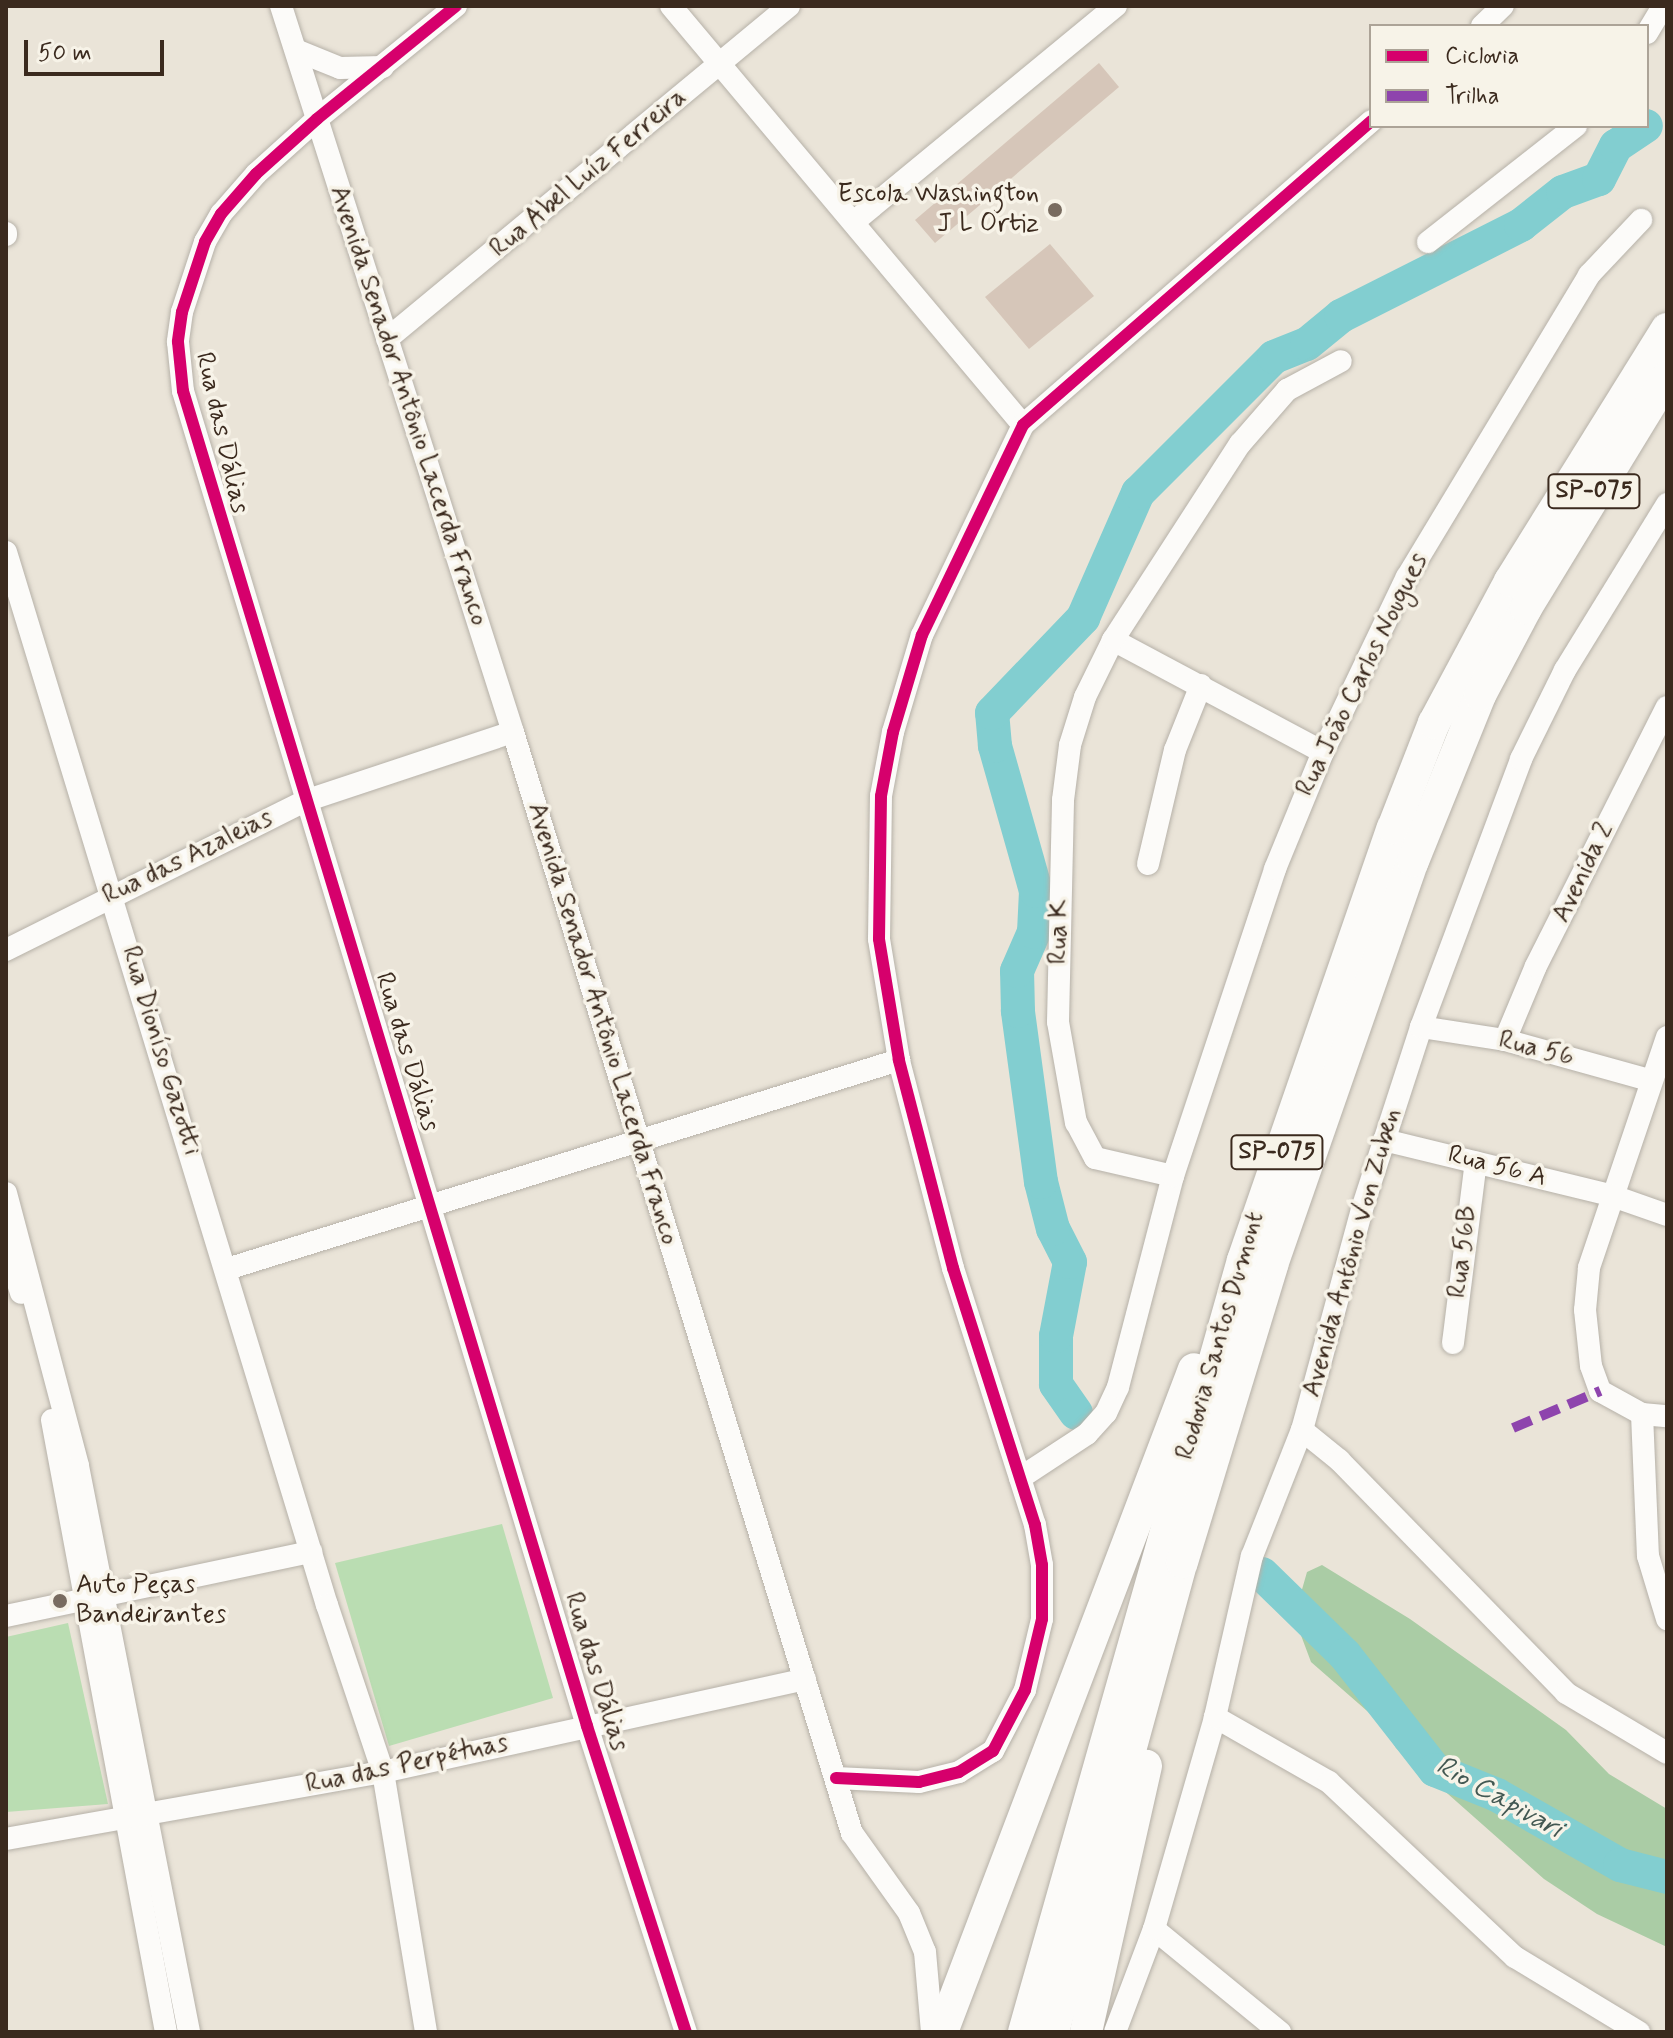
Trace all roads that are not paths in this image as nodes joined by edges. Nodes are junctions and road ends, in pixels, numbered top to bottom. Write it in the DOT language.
graph roads {
  1 [pos="281,6"];
  2 [pos="456,6"];
  3 [pos="671,6"];
  4 [pos="789,6"];
  5 [pos="1116,6"];
  6 [pos="1663,6"];
  7 [pos="1649,30"];
  8 [pos="298,51"];
  9 [pos="721,63"];
  10 [pos="383,67"];
  11 [pos="317,119"];
  12 [pos="1369,123"];
  13 [pos="1573,128"];
  14 [pos="856,220"];
  15 [pos="1641,220"];
  16 [pos="1428,242"];
  17 [pos="1667,329"];
  18 [pos="387,339"];
  19 [pos="1341,361"];
  20 [pos="1667,377"];
  21 [pos="1023,425"];
  22 [pos="1667,504"];
  23 [pos="6,552"];
  24 [pos="11,589"];
  25 [pos="1113,640"];
  26 [pos="1201,685"];
  27 [pos="1667,707"];
  28 [pos="513,732"];
  29 [pos="1323,752"];
  30 [pos="305,801"];
  31 [pos="1148,864"];
  32 [pos="111,895"];
  33 [pos="6,950"];
  34 [pos="1421,1027"];
  35 [pos="1667,1037"];
  36 [pos="1505,1040"];
  37 [pos="899,1060"];
  38 [pos="1649,1080"];
  39 [pos="1384,1140"];
  40 [pos="638,1145"];
  41 [pos="1476,1162"];
  42 [pos="1173,1176"];
  43 [pos="6,1193"];
  44 [pos="1610,1195"];
  45 [pos="430,1205"];
  46 [pos="1667,1215"];
  47 [pos="6,1245"];
  48 [pos="1243,1260"];
  49 [pos="227,1269"];
  50 [pos="1453,1343"];
  51 [pos="1642,1414"];
  52 [pos="1667,1416"];
  53 [pos="1302,1430"];
  54 [pos="1020,1478"];
  55 [pos="311,1552"];
  56 [pos="1182,1562"];
  57 [pos="96,1599"];
  58 [pos="6,1616"];
  59 [pos="1667,1619"];
  60 [pos="805,1679"];
  61 [pos="1215,1717"];
  62 [pos="587,1726"];
  63 [pos="1666,1751"];
  64 [pos="383,1772"];
  65 [pos="836,1778"];
  66 [pos="139,1815"];
  67 [pos="6,1839"];
  68 [pos="1154,1929"];
  69 [pos="166,2032"];
  70 [pos="189,2032"];
  71 [pos="426,2032"];
  72 [pos="686,2032"];
  73 [pos="932,2032"];
  74 [pos="942,2032"];
  75 [pos="1024,2032"];
  76 [pos="1053,2032"];
  77 [pos="1086,2032"];
  78 [pos="1115,2032"];
  79 [pos="1280,2032"];
  80 [pos="1639,2032"];
  1 -- 8 [label="street, Avenida Senador Antônio Lacerda Franco"];
  2 -- 10 [label="street, Rua das Dálias"];
  3 -- 9 [label="street"];
  4 -- 9 [label="street, Rua Abel Luíz Ferreira"];
  5 -- 14 [label="street"];
  6 -- 7 [label="street"];
  8 -- 10 [label="street"];
  8 -- 11 [label="street, Avenida Senador Antônio Lacerda Franco"];
  9 -- 14 [label="street"];
  9 -- 18 [label="street, Rua Abel Luíz Ferreira"];
  10 -- 11 [label="street, Rua das Dálias"];
  11 -- 18 [label="street, Avenida Senador Antônio Lacerda Franco"];
  11 -- 30 [label="street, Rua das Dálias"];
  12 -- 21 [label="street"];
  13 -- 16 [label="street"];
  14 -- 21 [label="street"];
  15 -- 29 [label="street, Rua João Carlos Nougues"];
  17 -- 48 [label="highway, Rodovia Santos Dumont / SP-075"];
  18 -- 28 [label="street, Avenida Senador Antônio Lacerda Franco"];
  19 -- 25 [label="street, Rua K"];
  20 -- 56 [label="highway, Rodovia Santos Dumont / SP-075"];
  21 -- 37 [label="street"];
  22 -- 34 [label="street, Avenida Antônio Von Zuben"];
  23 -- 24 [label="street, Rua Dioníso Gazotti"];
  24 -- 32 [label="street, Rua Dioníso Gazotti"];
  25 -- 26 [label="street"];
  25 -- 42 [label="street, Rua K"];
  26 -- 29 [label="street"];
  26 -- 31 [label="street"];
  27 -- 36 [label="street, Avenida 2"];
  28 -- 30 [label="street, Rua das Azaleias"];
  28 -- 40 [label="street, Avenida Senador Antônio Lacerda Franco"];
  29 -- 42 [label="street, Rua João Carlos Nougues"];
  30 -- 32 [label="street, Rua das Azaleias"];
  30 -- 45 [label="street, Rua das Dálias"];
  32 -- 33 [label="street, Rua das Azaleias"];
  32 -- 49 [label="street, Rua Dioníso Gazotti"];
  34 -- 36 [label="street, Rua 56"];
  34 -- 39 [label="street, Avenida Antônio Von Zuben"];
  35 -- 38 [label="street"];
  36 -- 38 [label="street, Rua 56"];
  37 -- 40 [label="street"];
  37 -- 54 [label="street"];
  38 -- 44 [label="street"];
  39 -- 41 [label="street, Rua 56 A"];
  39 -- 53 [label="street, Avenida Antônio Von Zuben"];
  40 -- 45 [label="street"];
  40 -- 60 [label="street, Avenida Senador Antônio Lacerda Franco"];
  41 -- 44 [label="street, Rua 56 A"];
  41 -- 50 [label="street, Rua 56B"];
  42 -- 54 [label="street"];
  43 -- 57 [label="street"];
  44 -- 46 [label="street, Rua 56 A"];
  44 -- 51 [label="street"];
  45 -- 49 [label="street"];
  45 -- 62 [label="street, Rua das Dálias"];
  47 -- 57 [label="street"];
  48 -- 74 [label="highway"];
  48 -- 75 [label="highway, Rodovia Santos Dumont / SP-075"];
  49 -- 55 [label="street, Rua Dioníso Gazotti"];
  51 -- 52 [label="street"];
  51 -- 59 [label="street"];
  53 -- 61 [label="street, Avenida Antônio Von Zuben"];
  53 -- 63 [label="street"];
  54 -- 65 [label="street"];
  55 -- 57 [label="street"];
  55 -- 64 [label="street, Rua Dioníso Gazotti"];
  56 -- 76 [label="highway, Rodovia Santos Dumont / SP-075"];
  56 -- 77 [label="highway"];
  57 -- 58 [label="street"];
  57 -- 66 [label="street"];
  60 -- 62 [label="street, Rua das Perpétuas"];
  60 -- 65 [label="street, Avenida Senador Antônio Lacerda Franco"];
  61 -- 68 [label="street, Avenida Antônio Von Zuben"];
  61 -- 80 [label="street"];
  62 -- 64 [label="street, Rua das Perpétuas"];
  62 -- 72 [label="street, Rua das Dálias"];
  64 -- 66 [label="street, Rua das Perpétuas"];
  64 -- 71 [label="street, Rua Dioníso Gazotti"];
  65 -- 73 [label="street, Avenida Senador Antônio Lacerda Franco"];
  66 -- 67 [label="street, Rua das Perpétuas"];
  66 -- 69 [label="street"];
  66 -- 70 [label="street"];
  68 -- 78 [label="street, Avenida Antônio Von Zuben"];
  68 -- 79 [label="street"];
}
